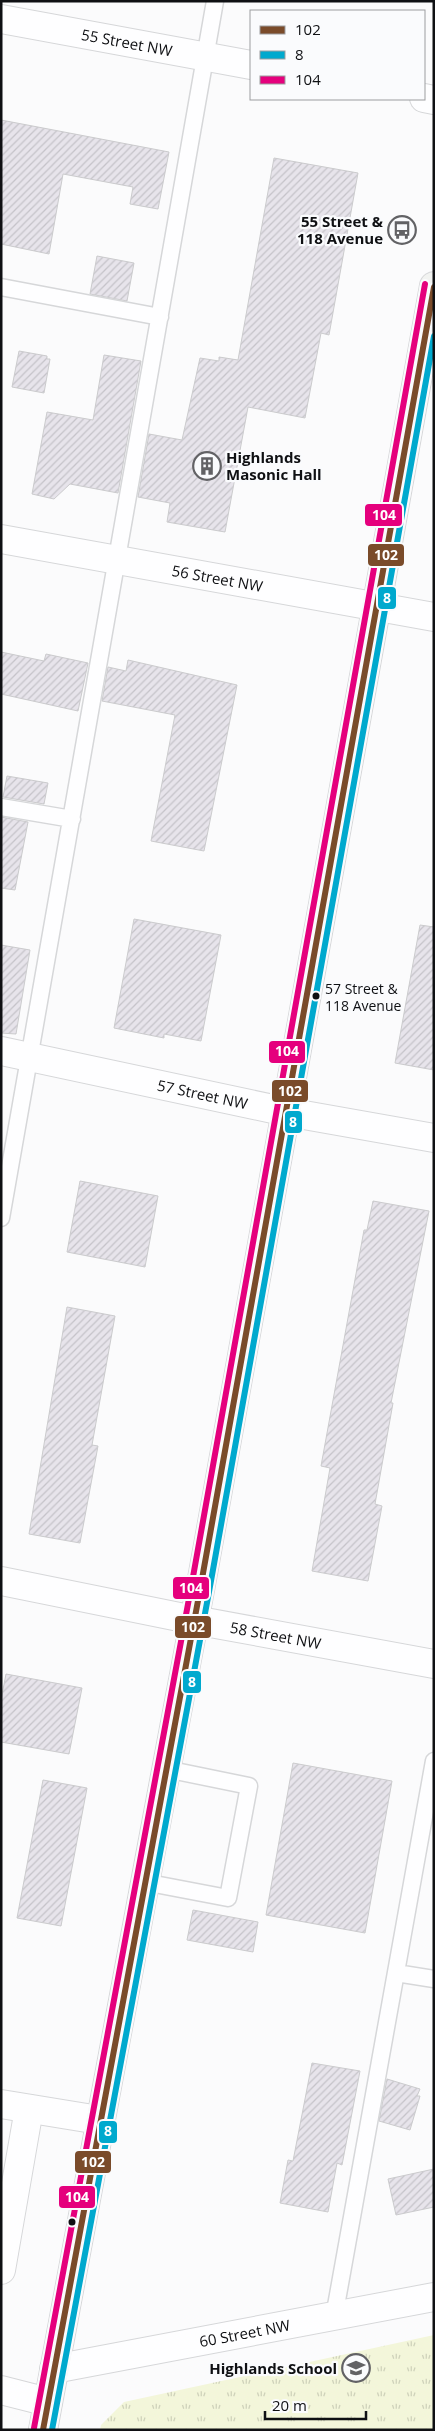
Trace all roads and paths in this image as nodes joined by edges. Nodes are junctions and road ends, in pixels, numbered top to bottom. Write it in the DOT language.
graph roads {
  1 [pos="215,1"];
  2 [pos="1,18"];
  3 [pos="206,56"];
  4 [pos="250,65"];
  5 [pos="434,286"];
  6 [pos="1,287"];
  7 [pos="160,317"];
  8 [pos="1,539"];
  9 [pos="118,559"];
  10 [pos="376,608"];
  11 [pos="434,616"];
  12 [pos="1,807"];
  13 [pos="72,819"];
  14 [pos="1,1051"];
  15 [pos="30,1056"];
  16 [pos="287,1112"];
  17 [pos="434,1138"];
  18 [pos="1,1218"];
  19 [pos="1,1581"];
  20 [pos="194,1620"];
  21 [pos="434,1664"];
  22 [pos="434,1761"];
  23 [pos="166,1769"];
  24 [pos="144,1882"];
  25 [pos="396,1973"];
  26 [pos="434,1979"];
  27 [pos="1,2104"];
  28 [pos="29,2109"];
  29 [pos="98,2120"];
  30 [pos="1,2270"];
  31 [pos="434,2297"];
  32 [pos="334,2317"];
  33 [pos="54,2369"];
  34 [pos="1,2390"];
  35 [pos="48,2402"];
  36 [pos="43,2430"];
  1 -- 3 [label="lane"];
  2 -- 3 [label="street, 55 Street NW"];
  3 -- 4 [label="street, 55 Street NW"];
  3 -- 7 [label="lane"];
  5 -- 10 [label="main road"];
  6 -- 7 [label="lane"];
  7 -- 9 [label="lane"];
  8 -- 9 [label="street, 56 Street NW"];
  9 -- 10 [label="street, 56 Street NW"];
  9 -- 13 [label="lane"];
  10 -- 11 [label="street, 56 Street NW"];
  10 -- 16 [label="main road"];
  12 -- 13 [label="lane"];
  13 -- 15 [label="lane"];
  14 -- 15 [label="street, 57 Street NW"];
  15 -- 16 [label="street, 57 Street NW"];
  15 -- 18 [label="lane"];
  16 -- 17 [label="street, 57 Street NW"];
  16 -- 20 [label="main road"];
  19 -- 20 [label="street, 58 Street NW"];
  20 -- 21 [label="street, 58 Street NW"];
  20 -- 23 [label="main road"];
  22 -- 25 [label="lane"];
  23 -- 24 [label="main road"];
  23 -- 24 [label="lane"];
  24 -- 29 [label="main road"];
  25 -- 26 [label="lane"];
  25 -- 32 [label="lane"];
  27 -- 28 [label="street"];
  28 -- 29 [label="street"];
  28 -- 30 [label="street"];
  29 -- 33 [label="main road"];
  31 -- 32 [label="street, 60 Street NW"];
  32 -- 33 [label="street, 60 Street NW"];
  33 -- 35 [label="main road"];
  34 -- 35 [label="street"];
  35 -- 36 [label="main road"];
}
